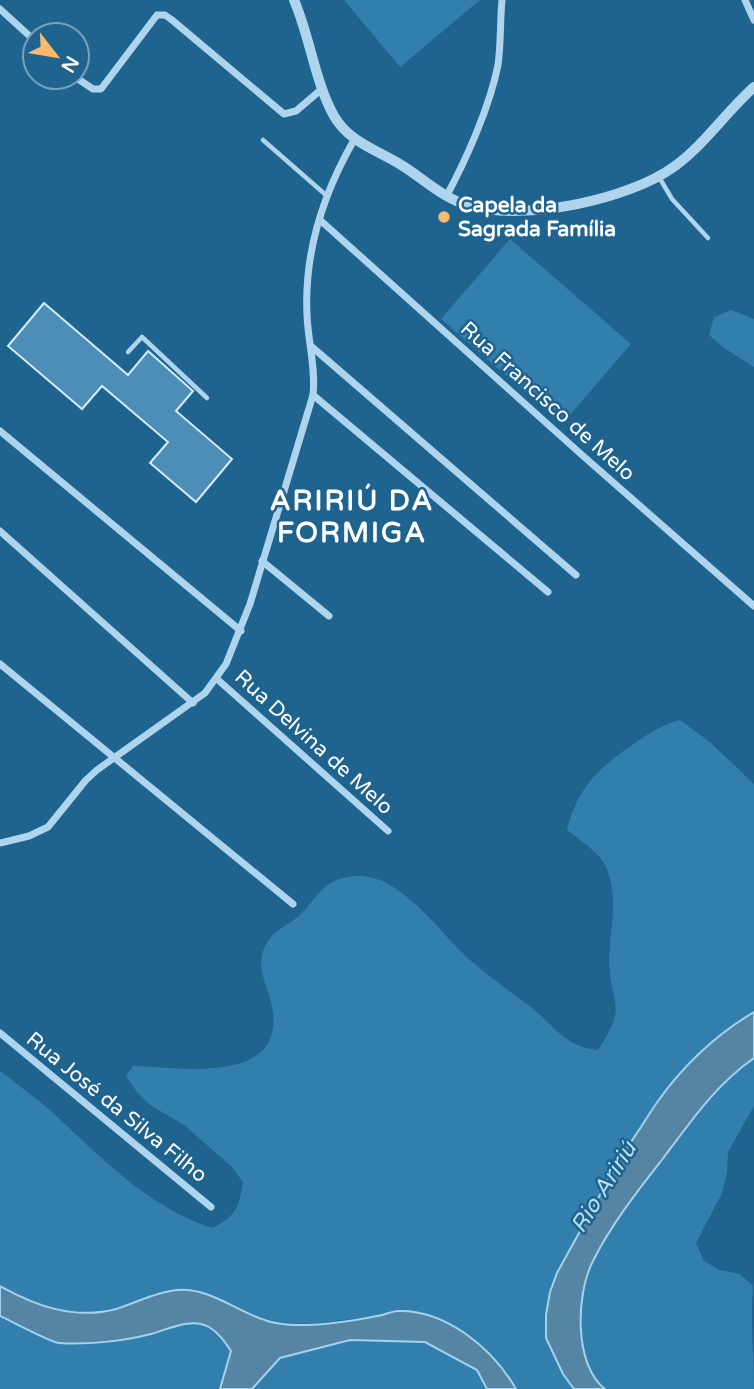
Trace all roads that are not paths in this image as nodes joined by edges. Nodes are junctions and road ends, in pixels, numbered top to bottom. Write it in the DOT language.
graph roads {
  1 [pos="294,0"];
  2 [pos="502,0"];
  3 [pos="745,0"];
  4 [pos="0,9"];
  5 [pos="754,20"];
  6 [pos="21,28"];
  7 [pos="323,87"];
  8 [pos="91,88"];
  9 [pos="754,88"];
  10 [pos="263,140"];
  11 [pos="355,140"];
  12 [pos="659,177"];
  13 [pos="328,197"];
  14 [pos="446,197"];
  15 [pos="320,220"];
  16 [pos="708,238"];
  17 [pos="312,347"];
  18 [pos="128,352"];
  19 [pos="313,395"];
  20 [pos="207,398"];
  21 [pos="0,431"];
  22 [pos="0,531"];
  23 [pos="262,561"];
  24 [pos="576,575"];
  25 [pos="548,592"];
  26 [pos="754,606"];
  27 [pos="329,616"];
  28 [pos="241,631"];
  29 [pos="0,664"];
  30 [pos="217,679"];
  31 [pos="192,703"];
  32 [pos="113,758"];
  33 [pos="388,831"];
  34 [pos="0,843"];
  35 [pos="293,904"];
  36 [pos="0,1033"];
  37 [pos="211,1207"];
  1 -- 7 [label="street"];
  2 -- 14 [label="street"];
  3 -- 5 [label="street"];
  4 -- 6 [label="street"];
  7 -- 8 [label="street"];
  7 -- 11 [label="street"];
  9 -- 12 [label="street"];
  10 -- 13 [label="lane"];
  11 -- 13 [label="street"];
  11 -- 14 [label="street"];
  12 -- 14 [label="street"];
  12 -- 16 [label="lane"];
  13 -- 15 [label="street"];
  15 -- 17 [label="street"];
  15 -- 26 [label="street, Rua Francisco de Melo"];
  17 -- 19 [label="street"];
  17 -- 24 [label="street"];
  18 -- 20 [label="lane"];
  19 -- 23 [label="street"];
  19 -- 25 [label="street"];
  21 -- 28 [label="street"];
  22 -- 31 [label="street"];
  23 -- 27 [label="street"];
  23 -- 28 [label="street"];
  28 -- 30 [label="street"];
  29 -- 32 [label="street"];
  30 -- 31 [label="street"];
  30 -- 33 [label="street, Rua Delvina de Melo"];
  31 -- 32 [label="street"];
  32 -- 34 [label="street"];
  32 -- 35 [label="street"];
  36 -- 37 [label="street, Rua José da Silva Filho"];
}
